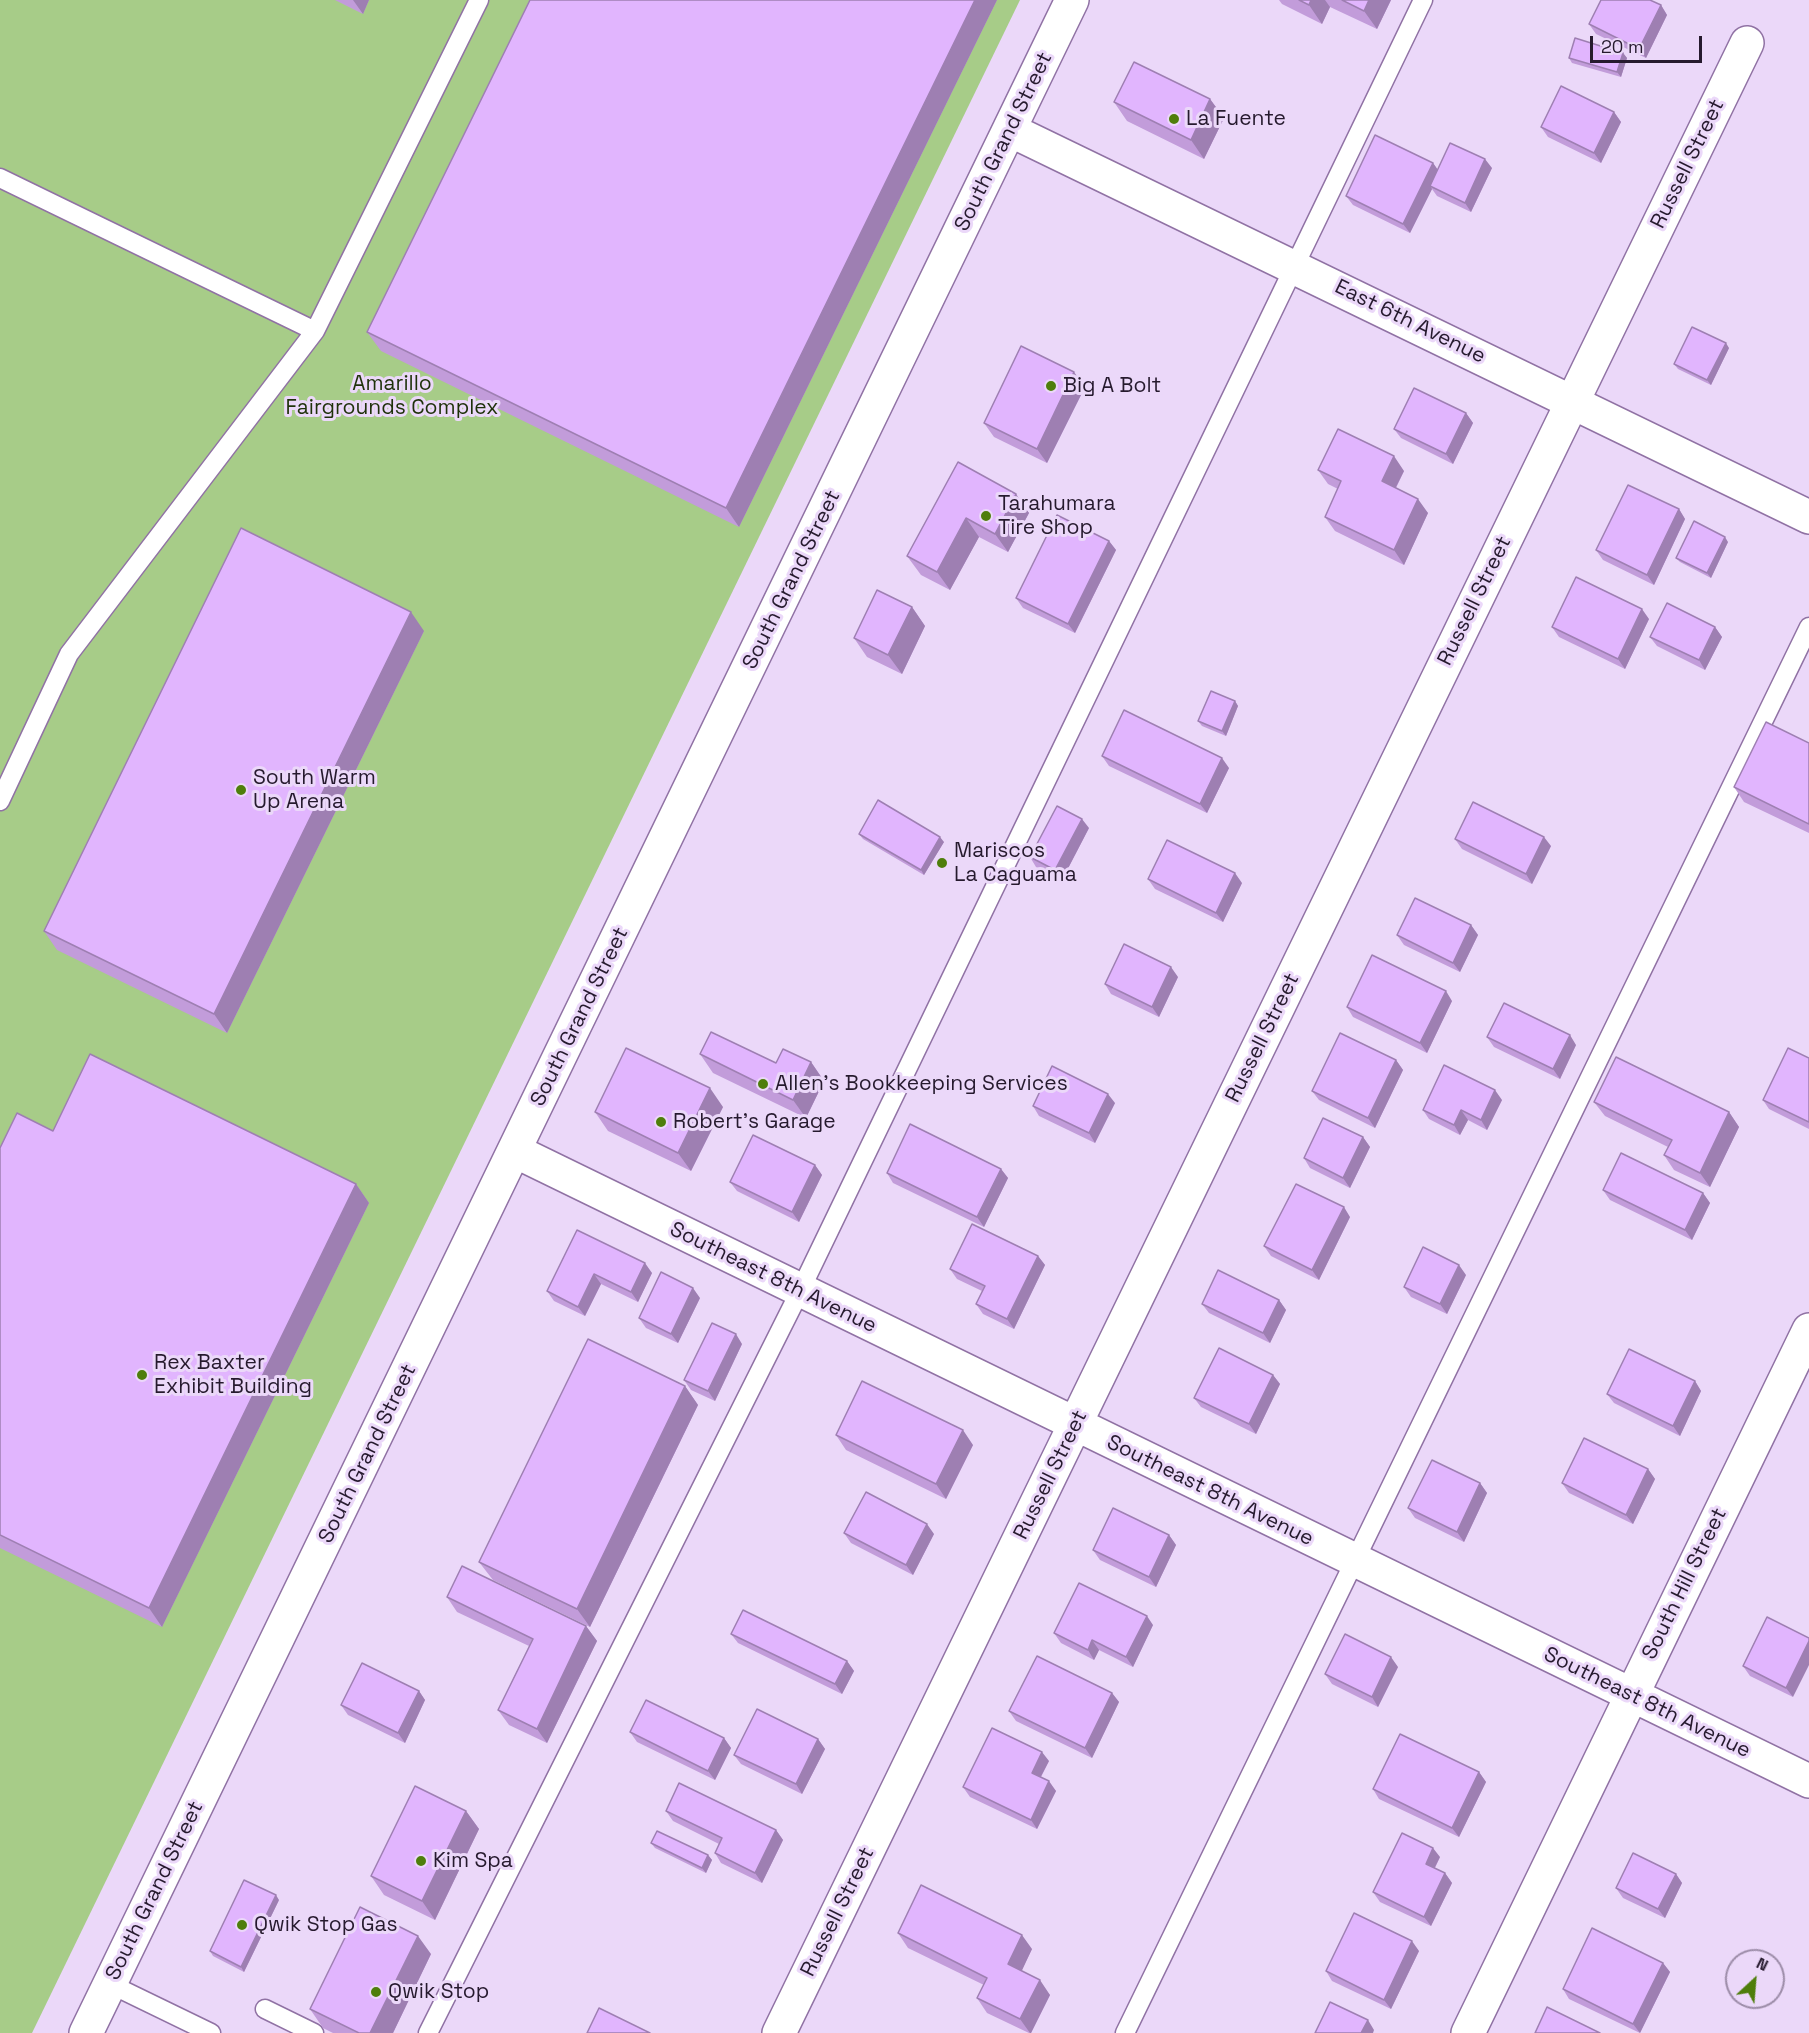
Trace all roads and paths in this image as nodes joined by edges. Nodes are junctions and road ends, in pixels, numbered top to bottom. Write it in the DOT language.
graph roads {
  1 [pos="479,0"];
  2 [pos="1072,0"];
  3 [pos="1423,0"];
  4 [pos="1747,43"];
  5 [pos="1010,130"];
  6 [pos="0,178"];
  7 [pos="1293,266"];
  8 [pos="315,331"];
  9 [pos="1573,401"];
  10 [pos="1809,516"];
  11 [pos="1809,627"];
  12 [pos="0,801"];
  13 [pos="515,1151"];
  14 [pos="800,1291"];
  15 [pos="1809,1330"];
  16 [pos="1075,1425"];
  17 [pos="1353,1560"];
  18 [pos="1632,1695"];
  19 [pos="1809,1781"];
  20 [pos="110,1984"];
  21 [pos="265,2009"];
  22 [pos="86,2033"];
  23 [pos="211,2033"];
  24 [pos="314,2033"];
  25 [pos="428,2033"];
  26 [pos="779,2033"];
  27 [pos="1125,2033"];
  28 [pos="1468,2033"];
  1 -- 8 [label="lane"];
  2 -- 5 [label="street, South Grand Street"];
  3 -- 7 [label="lane"];
  4 -- 9 [label="street, Russell Street"];
  5 -- 7 [label="street, East 6th Avenue"];
  5 -- 13 [label="street, South Grand Street"];
  6 -- 8 [label="lane"];
  7 -- 9 [label="street, East 6th Avenue"];
  7 -- 14 [label="lane"];
  8 -- 12 [label="lane"];
  9 -- 10 [label="street, East 6th Avenue"];
  9 -- 16 [label="street, Russell Street"];
  11 -- 17 [label="lane"];
  13 -- 14 [label="street, Southeast 8th Avenue"];
  13 -- 20 [label="street, South Grand Street"];
  14 -- 16 [label="street, Southeast 8th Avenue"];
  14 -- 25 [label="lane"];
  15 -- 18 [label="street, South Hill Street"];
  16 -- 17 [label="street, Southeast 8th Avenue"];
  16 -- 26 [label="street, Russell Street"];
  17 -- 18 [label="street, Southeast 8th Avenue"];
  17 -- 27 [label="lane"];
  18 -- 19 [label="street, Southeast 8th Avenue"];
  18 -- 28 [label="street, South Hill Street"];
  20 -- 22 [label="street, South Grand Street"];
  20 -- 23 [label="lane"];
  21 -- 24 [label="lane"];
}
